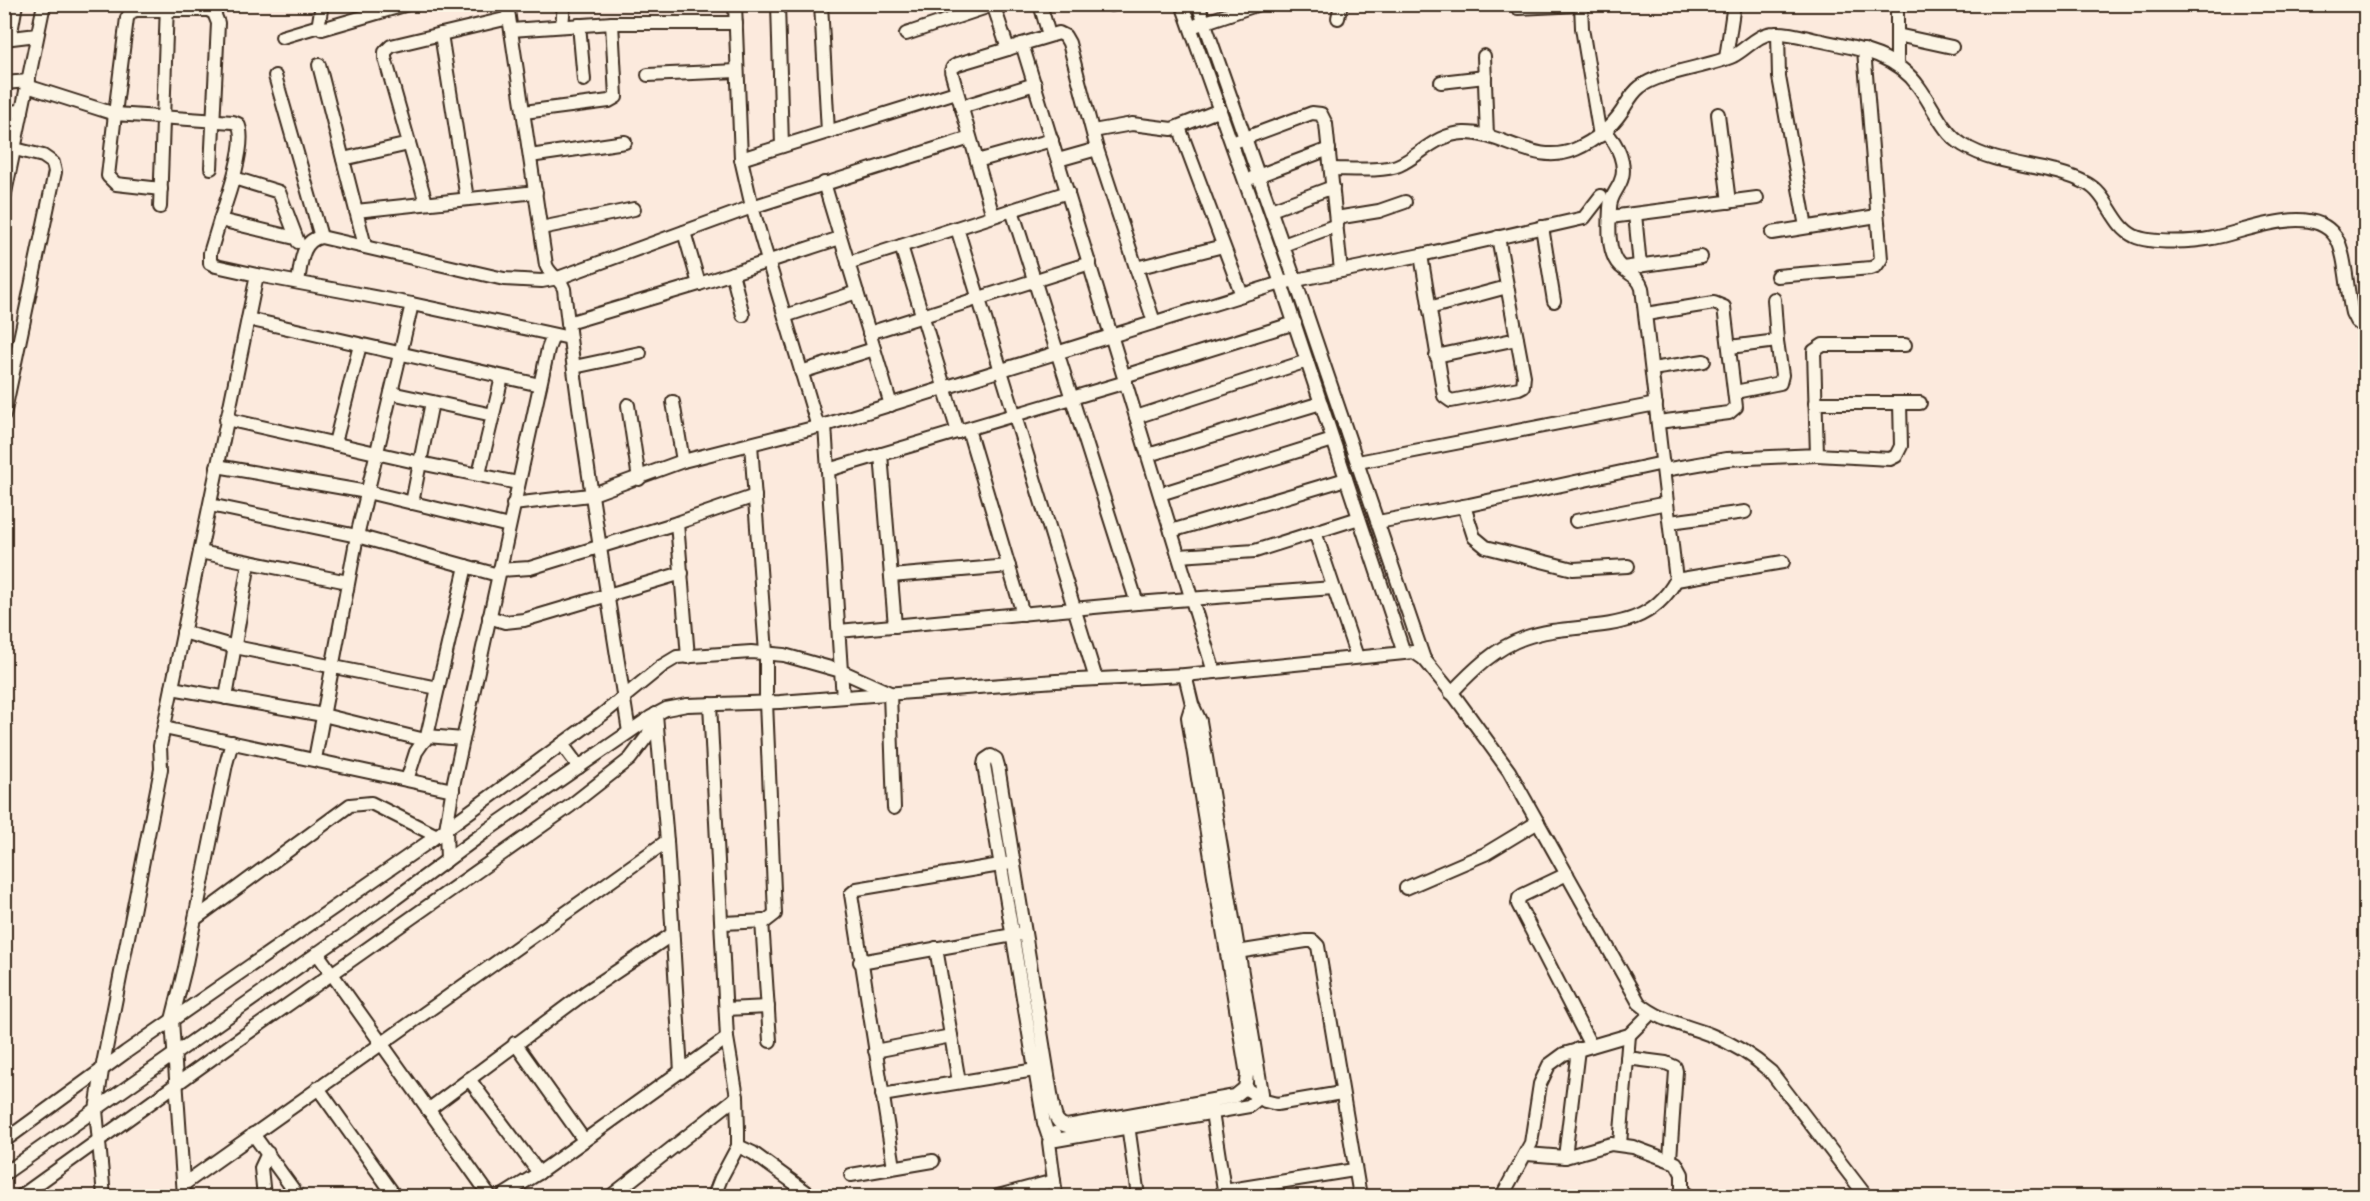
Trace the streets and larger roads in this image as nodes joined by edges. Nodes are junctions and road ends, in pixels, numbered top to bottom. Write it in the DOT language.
graph roads {
  1 [pos="16,4"];
  2 [pos="44,4"];
  3 [pos="322,4"];
  4 [pos="408,4"];
  5 [pos="507,4"];
  6 [pos="564,4"];
  7 [pos="735,4"];
  8 [pos="778,4"];
  9 [pos="821,4"];
  10 [pos="1040,4"];
  11 [pos="1182,4"];
  12 [pos="1198,4"];
  13 [pos="1259,4"];
  14 [pos="1341,4"];
  15 [pos="1734,4"];
  16 [pos="1897,4"];
  17 [pos="993,5"];
  18 [pos="1581,5"];
  19 [pos="166,7"];
  20 [pos="1518,8"];
  21 [pos="1338,18"];
  22 [pos="612,23"];
  23 [pos="736,23"];
  24 [pos="1204,23"];
  25 [pos="510,24"];
  26 [pos="579,25"];
  27 [pos="319,26"];
  28 [pos="561,26"];
  29 [pos="1190,27"];
  30 [pos="1778,33"];
  31 [pos="441,34"];
  32 [pos="906,34"];
  33 [pos="38,35"];
  34 [pos="1049,35"];
  35 [pos="1897,35"];
  36 [pos="7,38"];
  37 [pos="282,38"];
  38 [pos="1022,44"];
  39 [pos="1952,47"];
  40 [pos="1008,49"];
  41 [pos="1864,50"];
  42 [pos="1484,56"];
  43 [pos="1726,58"];
  44 [pos="1897,64"];
  45 [pos="319,65"];
  46 [pos="737,71"];
  47 [pos="648,75"];
  48 [pos="275,76"];
  49 [pos="1485,77"];
  50 [pos="584,80"];
  51 [pos="1441,82"];
  52 [pos="4,83"];
  53 [pos="28,83"];
  54 [pos="1035,84"];
  55 [pos="956,92"];
  56 [pos="961,107"];
  57 [pos="1220,110"];
  58 [pos="22,111"];
  59 [pos="4,112"];
  60 [pos="524,112"];
  61 [pos="115,114"];
  62 [pos="1718,114"];
  63 [pos="162,118"];
  64 [pos="214,122"];
  65 [pos="1179,128"];
  66 [pos="1093,131"];
  67 [pos="828,132"];
  68 [pos="1603,134"];
  69 [pos="1487,136"];
  70 [pos="970,138"];
  71 [pos="1245,138"];
  72 [pos="1052,140"];
  73 [pos="625,142"];
  74 [pos="1231,143"];
  75 [pos="410,144"];
  76 [pos="782,146"];
  77 [pos="15,149"];
  78 [pos="1097,149"];
  79 [pos="1329,149"];
  80 [pos="530,156"];
  81 [pos="343,159"];
  82 [pos="741,159"];
  83 [pos="1058,160"];
  84 [pos="977,161"];
  85 [pos="211,168"];
  86 [pos="1332,169"];
  87 [pos="1258,176"];
  88 [pos="234,178"];
  89 [pos="1245,181"];
  90 [pos="824,183"];
  91 [pos="1334,187"];
  92 [pos="160,189"];
  93 [pos="536,192"];
  94 [pos="1068,192"];
  95 [pos="1601,196"];
  96 [pos="4,198"];
  97 [pos="1757,198"];
  98 [pos="467,199"];
  99 [pos="1405,202"];
  100 [pos="1729,202"];
  101 [pos="426,203"];
  102 [pos="160,207"];
  103 [pos="752,207"];
  104 [pos="634,208"];
  105 [pos="1012,210"];
  106 [pos="1270,210"];
  107 [pos="356,211"];
  108 [pos="1635,214"];
  109 [pos="993,216"];
  110 [pos="1877,216"];
  111 [pos="1610,217"];
  112 [pos="220,220"];
  113 [pos="1337,222"];
  114 [pos="1542,227"];
  115 [pos="1806,227"];
  116 [pos="541,228"];
  117 [pos="957,228"];
  118 [pos="684,232"];
  119 [pos="1772,232"];
  120 [pos="321,237"];
  121 [pos="840,237"];
  122 [pos="1498,237"];
  123 [pos="295,238"];
  124 [pos="1283,245"];
  125 [pos="305,246"];
  126 [pos="365,246"];
  127 [pos="901,246"];
  128 [pos="1223,246"];
  129 [pos="1421,255"];
  130 [pos="1701,257"];
  131 [pos="769,261"];
  132 [pos="848,263"];
  133 [pos="1090,263"];
  134 [pos="1640,266"];
  135 [pos="1136,268"];
  136 [pos="1623,268"];
  137 [pos="1341,271"];
  138 [pos="732,273"];
  139 [pos="257,275"];
  140 [pos="1777,276"];
  141 [pos="558,278"];
  142 [pos="1295,280"];
  143 [pos="1034,281"];
  144 [pos="298,282"];
  145 [pos="1281,283"];
  146 [pos="699,284"];
  147 [pos="1507,287"];
  148 [pos="857,292"];
  149 [pos="1242,295"];
  150 [pos="979,298"];
  151 [pos="1774,299"];
  152 [pos="1554,301"];
  153 [pos="412,304"];
  154 [pos="1429,308"];
  155 [pos="1646,314"];
  156 [pos="743,315"];
  157 [pos="785,315"];
  158 [pos="922,316"];
  159 [pos="248,319"];
  160 [pos="1154,322"];
  161 [pos="568,323"];
  162 [pos="1294,323"];
  163 [pos="2366,329"];
  164 [pos="869,333"];
  165 [pos="1112,335"];
  166 [pos="553,336"];
  167 [pos="570,338"];
  168 [pos="1517,339"];
  169 [pos="1778,341"];
  170 [pos="360,345"];
  171 [pos="1905,345"];
  172 [pos="1730,347"];
  173 [pos="874,349"];
  174 [pos="1057,351"];
  175 [pos="640,353"];
  176 [pos="400,354"];
  177 [pos="1436,356"];
  178 [pos="1704,361"];
  179 [pos="1307,362"];
  180 [pos="574,367"];
  181 [pos="1001,369"];
  182 [pos="1652,369"];
  183 [pos="801,372"];
  184 [pos="502,377"];
  185 [pos="1125,379"];
  186 [pos="540,385"];
  187 [pos="945,388"];
  188 [pos="1735,392"];
  189 [pos="391,393"];
  190 [pos="1072,398"];
  191 [pos="432,402"];
  192 [pos="673,402"];
  193 [pos="1321,403"];
  194 [pos="1815,403"];
  195 [pos="1900,403"];
  196 [pos="1920,403"];
  197 [pos="1656,404"];
  198 [pos="628,405"];
  199 [pos="891,405"];
  200 [pos="4,415"];
  201 [pos="493,415"];
  202 [pos="1016,415"];
  203 [pos="1136,417"];
  204 [pos="226,419"];
  205 [pos="1658,422"];
  206 [pos="821,426"];
  207 [pos="963,430"];
  208 [pos="1333,440"];
  209 [pos="335,443"];
  210 [pos="751,444"];
  211 [pos="376,453"];
  212 [pos="881,454"];
  213 [pos="1148,455"];
  214 [pos="1817,455"];
  215 [pos="683,461"];
  216 [pos="1358,462"];
  217 [pos="420,463"];
  218 [pos="217,466"];
  219 [pos="1663,466"];
  220 [pos="828,470"];
  221 [pos="479,474"];
  222 [pos="639,479"];
  223 [pos="1346,479"];
  224 [pos="518,483"];
  225 [pos="367,492"];
  226 [pos="1160,494"];
  227 [pos="590,495"];
  228 [pos="755,496"];
  229 [pos="1667,502"];
  230 [pos="412,503"];
  231 [pos="513,504"];
  232 [pos="210,505"];
  233 [pos="1464,506"];
  234 [pos="1745,512"];
  235 [pos="1359,518"];
  236 [pos="1576,521"];
  237 [pos="1378,522"];
  238 [pos="1670,522"];
  239 [pos="677,523"];
  240 [pos="509,526"];
  241 [pos="1171,531"];
  242 [pos="1315,532"];
  243 [pos="357,536"];
  244 [pos="601,545"];
  245 [pos="200,552"];
  246 [pos="1179,556"];
  247 [pos="249,562"];
  248 [pos="1783,562"];
  249 [pos="466,566"];
  250 [pos="1009,566"];
  251 [pos="1628,566"];
  252 [pos="499,573"];
  253 [pos="682,573"];
  254 [pos="891,576"];
  255 [pos="1676,580"];
  256 [pos="348,582"];
  257 [pos="1333,588"];
  258 [pos="608,595"];
  259 [pos="1192,599"];
  260 [pos="1137,603"];
  261 [pos="1074,609"];
  262 [pos="1023,614"];
  263 [pos="489,617"];
  264 [pos="895,626"];
  265 [pos="839,631"];
  266 [pos="183,632"];
  267 [pos="234,647"];
  268 [pos="766,653"];
  269 [pos="1404,653"];
  270 [pos="688,657"];
  271 [pos="1357,657"];
  272 [pos="1425,659"];
  273 [pos="332,666"];
  274 [pos="841,671"];
  275 [pos="1214,672"];
  276 [pos="1185,675"];
  277 [pos="1096,679"];
  278 [pos="172,688"];
  279 [pos="438,688"];
  280 [pos="890,693"];
  281 [pos="1452,693"];
  282 [pos="623,697"];
  283 [pos="843,697"];
  284 [pos="226,698"];
  285 [pos="766,702"];
  286 [pos="710,704"];
  287 [pos="656,714"];
  288 [pos="323,715"];
  289 [pos="164,728"];
  290 [pos="629,732"];
  291 [pos="426,738"];
  292 [pos="463,739"];
  293 [pos="232,742"];
  294 [pos="562,744"];
  295 [pos="315,759"];
  296 [pos="579,767"];
  297 [pos="407,780"];
  298 [pos="453,790"];
  299 [pos="894,808"];
  300 [pos="1538,822"];
  301 [pos="442,832"];
  302 [pos="667,841"];
  303 [pos="447,860"];
  304 [pos="1007,864"];
  305 [pos="1567,874"];
  306 [pos="1406,888"];
  307 [pos="195,919"];
  308 [pos="762,921"];
  309 [pos="723,923"];
  310 [pos="1019,934"];
  311 [pos="671,935"];
  312 [pos="936,948"];
  313 [pos="1233,952"];
  314 [pos="317,953"];
  315 [pos="860,962"];
  316 [pos="332,974"];
  317 [pos="768,1007"];
  318 [pos="726,1009"];
  319 [pos="1651,1013"];
  320 [pos="172,1020"];
  321 [pos="1629,1035"];
  322 [pos="951,1036"];
  323 [pos="727,1038"];
  324 [pos="770,1041"];
  325 [pos="515,1043"];
  326 [pos="381,1044"];
  327 [pos="1591,1046"];
  328 [pos="1578,1049"];
  329 [pos="875,1051"];
  330 [pos="174,1053"];
  331 [pos="1627,1058"];
  332 [pos="102,1069"];
  333 [pos="1041,1069"];
  334 [pos="681,1072"];
  335 [pos="469,1079"];
  336 [pos="959,1082"];
  337 [pos="176,1085"];
  338 [pos="1245,1088"];
  339 [pos="318,1089"];
  340 [pos="1341,1093"];
  341 [pos="882,1095"];
  342 [pos="737,1097"];
  343 [pos="1259,1098"];
  344 [pos="1211,1106"];
  345 [pos="96,1110"];
  346 [pos="428,1110"];
  347 [pos="1127,1120"];
  348 [pos="1061,1125"];
  349 [pos="253,1134"];
  350 [pos="1051,1137"];
  351 [pos="99,1140"];
  352 [pos="584,1140"];
  353 [pos="4,1141"];
  354 [pos="1620,1144"];
  355 [pos="738,1146"];
  356 [pos="268,1153"];
  357 [pos="1527,1154"];
  358 [pos="1565,1157"];
  359 [pos="1670,1159"];
  360 [pos="933,1161"];
  361 [pos="894,1167"];
  362 [pos="1354,1170"];
  363 [pos="539,1173"];
  364 [pos="4,1174"];
  365 [pos="851,1175"];
  366 [pos="1054,1181"];
  367 [pos="184,1190"];
  368 [pos="1018,1194"];
  369 [pos="1224,1194"];
  370 [pos="21,1197"];
  371 [pos="104,1197"];
  372 [pos="264,1197"];
  373 [pos="298,1197"];
  374 [pos="395,1197"];
  375 [pos="490,1197"];
  376 [pos="502,1197"];
  377 [pos="611,1197"];
  378 [pos="714,1197"];
  379 [pos="812,1197"];
  380 [pos="998,1197"];
  381 [pos="1056,1197"];
  382 [pos="1138,1197"];
  383 [pos="1360,1197"];
  384 [pos="1502,1197"];
  385 [pos="1689,1197"];
  386 [pos="1866,1197"];
  1 -- 36 [label="street"];
  2 -- 33 [label="street"];
  3 -- 27 [label="street"];
  4 -- 27 [label="street"];
  5 -- 25 [label="street"];
  6 -- 28 [label="street"];
  7 -- 23 [label="street"];
  8 -- 76 [label="street"];
  9 -- 67 [label="street"];
  10 -- 34 [label="street"];
  11 -- 29 [label="street"];
  12 -- 24 [label="street"];
  13 -- 24 [label="street"];
  14 -- 21 [label="street"];
  15 -- 43 [label="street"];
  16 -- 35 [label="street"];
  17 -- 32 [label="street"];
  17 -- 40 [label="street"];
  18 -- 20 [label="street"];
  18 -- 68 [label="street"];
  19 -- 61 [label="street"];
  19 -- 63 [label="street"];
  19 -- 64 [label="street"];
  22 -- 23 [label="street"];
  22 -- 26 [label="street"];
  22 -- 60 [label="street"];
  23 -- 46 [label="street"];
  24 -- 29 [label="street"];
  24 -- 71 [label="street"];
  25 -- 28 [label="street"];
  25 -- 31 [label="street"];
  25 -- 60 [label="street"];
  26 -- 28 [label="street"];
  26 -- 50 [label="street"];
  27 -- 37 [label="street"];
  29 -- 57 [label="street"];
  30 -- 41 [label="street"];
  30 -- 43 [label="street"];
  30 -- 115 [label="street"];
  31 -- 75 [label="street"];
  31 -- 98 [label="street"];
  33 -- 36 [label="street"];
  33 -- 53 [label="street"];
  34 -- 38 [label="street"];
  34 -- 66 [label="street"];
  35 -- 39 [label="street"];
  35 -- 44 [label="street"];
  38 -- 40 [label="street"];
  38 -- 54 [label="street"];
  40 -- 55 [label="street"];
  41 -- 44 [label="street"];
  41 -- 110 [label="street"];
  42 -- 49 [label="street"];
  43 -- 68 [label="street"];
  44 -- 163 [label="street"];
  45 -- 81 [label="street"];
  46 -- 47 [label="street"];
  46 -- 82 [label="street"];
  48 -- 120 [label="street"];
  49 -- 51 [label="street"];
  49 -- 69 [label="street"];
  52 -- 53 [label="street"];
  53 -- 58 [label="street"];
  53 -- 61 [label="street"];
  54 -- 56 [label="street"];
  54 -- 72 [label="street"];
  55 -- 56 [label="street"];
  55 -- 67 [label="street"];
  56 -- 70 [label="street"];
  57 -- 65 [label="street"];
  57 -- 74 [label="street"];
  58 -- 59 [label="street"];
  58 -- 77 [label="street"];
  60 -- 80 [label="street"];
  61 -- 63 [label="street"];
  61 -- 92 [label="street"];
  62 -- 100 [label="street"];
  63 -- 64 [label="street"];
  63 -- 92 [label="street"];
  64 -- 85 [label="street"];
  64 -- 88 [label="street"];
  65 -- 66 [label="street"];
  65 -- 128 [label="street"];
  66 -- 78 [label="street"];
  67 -- 76 [label="street"];
  68 -- 69 [label="street"];
  68 -- 111 [label="street"];
  69 -- 86 [label="street"];
  70 -- 84 [label="street"];
  70 -- 90 [label="street"];
  71 -- 74 [label="street"];
  71 -- 79 [label="street"];
  71 -- 87 [label="street"];
  72 -- 83 [label="street"];
  72 -- 84 [label="street"];
  73 -- 80 [label="street"];
  74 -- 89 [label="street"];
  75 -- 81 [label="street"];
  75 -- 101 [label="street"];
  76 -- 82 [label="street"];
  77 -- 96 [label="street"];
  77 -- 200 [label="street"];
  78 -- 83 [label="street"];
  78 -- 135 [label="street"];
  79 -- 86 [label="street"];
  79 -- 87 [label="street"];
  80 -- 93 [label="street"];
  81 -- 107 [label="street"];
  82 -- 103 [label="street"];
  83 -- 94 [label="street"];
  84 -- 109 [label="street"];
  86 -- 91 [label="street"];
  87 -- 89 [label="street"];
  87 -- 106 [label="street"];
  88 -- 112 [label="street"];
  88 -- 123 [label="street"];
  89 -- 145 [label="street"];
  90 -- 103 [label="street"];
  90 -- 121 [label="street"];
  91 -- 106 [label="street"];
  91 -- 113 [label="street"];
  92 -- 102 [label="street"];
  93 -- 98 [label="street"];
  93 -- 116 [label="street"];
  94 -- 105 [label="street"];
  94 -- 133 [label="street"];
  95 -- 114 [label="street"];
  97 -- 100 [label="street"];
  98 -- 101 [label="street"];
  99 -- 113 [label="street"];
  100 -- 108 [label="street"];
  101 -- 107 [label="street"];
  103 -- 118 [label="street"];
  103 -- 131 [label="street"];
  104 -- 116 [label="street"];
  105 -- 109 [label="street"];
  105 -- 143 [label="street"];
  106 -- 124 [label="street"];
  107 -- 126 [label="street"];
  108 -- 111 [label="street"];
  108 -- 134 [label="street"];
  109 -- 117 [label="street"];
  110 -- 115 [label="street"];
  110 -- 140 [label="street"];
  111 -- 136 [label="street"];
  112 -- 123 [label="street"];
  112 -- 139 [label="street"];
  113 -- 124 [label="street"];
  113 -- 137 [label="street"];
  114 -- 122 [label="street"];
  114 -- 152 [label="street"];
  115 -- 119 [label="street"];
  116 -- 141 [label="street"];
  117 -- 127 [label="street"];
  117 -- 150 [label="street"];
  118 -- 141 [label="street"];
  118 -- 146 [label="street"];
  120 -- 125 [label="street"];
  120 -- 126 [label="street"];
  121 -- 131 [label="street"];
  121 -- 132 [label="street"];
  122 -- 129 [label="street"];
  122 -- 147 [label="street"];
  123 -- 125 [label="street"];
  124 -- 142 [label="street"];
  125 -- 144 [label="street"];
  126 -- 141 [label="street"];
  127 -- 132 [label="street"];
  127 -- 158 [label="street"];
  128 -- 135 [label="street"];
  128 -- 149 [label="street"];
  129 -- 137 [label="street"];
  129 -- 154 [label="street"];
  130 -- 134 [label="street"];
  131 -- 138 [label="street"];
  131 -- 157 [label="street"];
  132 -- 148 [label="street"];
  133 -- 143 [label="street"];
  133 -- 165 [label="street"];
  134 -- 136 [label="street"];
  135 -- 160 [label="street"];
  136 -- 155 [label="street"];
  137 -- 142 [label="street"];
  138 -- 146 [label="street"];
  138 -- 156 [label="street"];
  139 -- 144 [label="street"];
  139 -- 159 [label="street"];
  141 -- 161 [label="street"];
  142 -- 145 [label="street"];
  142 -- 216 [label="street"];
  143 -- 150 [label="street"];
  143 -- 174 [label="street"];
  144 -- 153 [label="street"];
  145 -- 149 [label="street"];
  145 -- 162 [label="street"];
  146 -- 161 [label="street"];
  147 -- 154 [label="street"];
  147 -- 168 [label="street"];
  148 -- 157 [label="street"];
  148 -- 164 [label="street"];
  149 -- 160 [label="street"];
  150 -- 158 [label="street"];
  150 -- 181 [label="street"];
  151 -- 169 [label="street"];
  153 -- 166 [label="street"];
  153 -- 176 [label="street"];
  154 -- 177 [label="street"];
  155 -- 172 [label="street"];
  155 -- 182 [label="street"];
  157 -- 183 [label="street"];
  158 -- 164 [label="street"];
  158 -- 187 [label="street"];
  159 -- 170 [label="street"];
  159 -- 204 [label="street"];
  160 -- 165 [label="street"];
  161 -- 167 [label="street"];
  162 -- 179 [label="street"];
  162 -- 185 [label="street"];
  164 -- 173 [label="street"];
  165 -- 174 [label="street"];
  165 -- 185 [label="street"];
  166 -- 167 [label="street"];
  166 -- 186 [label="street"];
  167 -- 180 [label="street"];
  168 -- 177 [label="street"];
  168 -- 177 [label="street"];
  169 -- 172 [label="street"];
  169 -- 188 [label="street"];
  170 -- 176 [label="street"];
  170 -- 209 [label="street"];
  171 -- 194 [label="street"];
  172 -- 188 [label="street"];
  173 -- 183 [label="street"];
  173 -- 199 [label="street"];
  174 -- 181 [label="street"];
  174 -- 190 [label="street"];
  175 -- 180 [label="street"];
  176 -- 184 [label="street"];
  176 -- 189 [label="street"];
  178 -- 182 [label="street"];
  179 -- 193 [label="street"];
  179 -- 203 [label="street"];
  180 -- 227 [label="street"];
  181 -- 187 [label="street"];
  181 -- 202 [label="street"];
  182 -- 197 [label="street"];
  183 -- 206 [label="street"];
  184 -- 186 [label="street"];
  184 -- 201 [label="street"];
  185 -- 190 [label="street"];
  185 -- 203 [label="street"];
  186 -- 224 [label="street"];
  187 -- 199 [label="street"];
  187 -- 207 [label="street"];
  188 -- 205 [label="street"];
  189 -- 191 [label="street"];
  189 -- 211 [label="street"];
  190 -- 202 [label="street"];
  190 -- 260 [label="street"];
  191 -- 201 [label="street"];
  191 -- 217 [label="street"];
  192 -- 215 [label="street"];
  193 -- 208 [label="street"];
  193 -- 213 [label="street"];
  194 -- 195 [label="street"];
  194 -- 214 [label="street"];
  195 -- 196 [label="street"];
  195 -- 214 [label="street"];
  197 -- 205 [label="street"];
  197 -- 216 [label="street"];
  198 -- 222 [label="street"];
  199 -- 206 [label="street"];
  201 -- 221 [label="street"];
  202 -- 207 [label="street"];
  202 -- 261 [label="street"];
  203 -- 213 [label="street"];
  204 -- 209 [label="street"];
  204 -- 218 [label="street"];
  205 -- 219 [label="street"];
  206 -- 210 [label="street"];
  206 -- 220 [label="street"];
  207 -- 212 [label="street"];
  207 -- 250 [label="street"];
  208 -- 223 [label="street"];
  208 -- 226 [label="street"];
  209 -- 211 [label="street"];
  210 -- 215 [label="street"];
  210 -- 228 [label="street"];
  211 -- 217 [label="street"];
  211 -- 225 [label="street"];
  212 -- 220 [label="street"];
  212 -- 254 [label="street"];
  213 -- 226 [label="street"];
  214 -- 219 [label="street"];
  215 -- 222 [label="street"];
  216 -- 237 [label="street"];
  217 -- 221 [label="street"];
  217 -- 230 [label="street"];
  218 -- 225 [label="street"];
  218 -- 232 [label="street"];
  219 -- 229 [label="street"];
  219 -- 233 [label="street"];
  220 -- 265 [label="street"];
  221 -- 224 [label="street"];
  222 -- 227 [label="street"];
  223 -- 235 [label="street"];
  223 -- 241 [label="street"];
  224 -- 231 [label="street"];
  225 -- 230 [label="street"];
  225 -- 243 [label="street"];
  226 -- 241 [label="street"];
  227 -- 231 [label="street"];
  227 -- 244 [label="street"];
  228 -- 239 [label="street"];
  228 -- 268 [label="street"];
  229 -- 236 [label="street"];
  229 -- 238 [label="street"];
  230 -- 240 [label="street"];
  231 -- 240 [label="street"];
  232 -- 243 [label="street"];
  232 -- 245 [label="street"];
  233 -- 237 [label="street"];
  233 -- 251 [label="street"];
  234 -- 238 [label="street"];
  235 -- 242 [label="street"];
  235 -- 269 [label="street"];
  237 -- 272 [label="street"];
  238 -- 255 [label="street"];
  239 -- 244 [label="street"];
  239 -- 253 [label="street"];
  240 -- 252 [label="street"];
  241 -- 246 [label="street"];
  242 -- 246 [label="street"];
  242 -- 257 [label="street"];
  243 -- 249 [label="street"];
  243 -- 256 [label="street"];
  244 -- 252 [label="street"];
  244 -- 258 [label="street"];
  245 -- 247 [label="street"];
  245 -- 266 [label="street"];
  246 -- 259 [label="street"];
  247 -- 256 [label="street"];
  247 -- 267 [label="street"];
  248 -- 255 [label="street"];
  249 -- 252 [label="street"];
  249 -- 279 [label="street"];
  250 -- 254 [label="street"];
  250 -- 262 [label="street"];
  252 -- 263 [label="street"];
  253 -- 258 [label="street"];
  253 -- 270 [label="street"];
  254 -- 264 [label="street"];
  255 -- 281 [label="street"];
  256 -- 273 [label="street"];
  257 -- 259 [label="street"];
  257 -- 271 [label="street"];
  258 -- 263 [label="street"];
  258 -- 282 [label="street"];
  259 -- 260 [label="street"];
  259 -- 275 [label="street"];
  260 -- 261 [label="street"];
  261 -- 262 [label="street"];
  261 -- 277 [label="street"];
  262 -- 264 [label="street"];
  263 -- 292 [label="street"];
  264 -- 265 [label="street"];
  265 -- 274 [label="street"];
  266 -- 267 [label="street"];
  266 -- 278 [label="street"];
  267 -- 273 [label="street"];
  267 -- 284 [label="street"];
  268 -- 270 [label="street"];
  268 -- 274 [label="street"];
  268 -- 285 [label="street"];
  269 -- 271 [label="street"];
  269 -- 272 [label="street"];
  270 -- 282 [label="street"];
  271 -- 275 [label="street"];
  272 -- 281 [label="street"];
  273 -- 279 [label="street"];
  273 -- 288 [label="street"];
  274 -- 280 [label="street"];
  274 -- 283 [label="street"];
  275 -- 276 [label="street"];
  276 -- 277 [label="street"];
  276 -- 313 [label="street"];
  277 -- 280 [label="street"];
  278 -- 284 [label="street"];
  278 -- 289 [label="street"];
  279 -- 291 [label="street"];
  280 -- 283 [label="street"];
  280 -- 299 [label="street"];
  281 -- 300 [label="street"];
  282 -- 290 [label="street"];
  282 -- 294 [label="street"];
  283 -- 285 [label="street"];
  284 -- 288 [label="street"];
  285 -- 286 [label="street"];
  285 -- 308 [label="street"];
  286 -- 287 [label="street"];
  286 -- 309 [label="street"];
  287 -- 290 [label="street"];
  287 -- 302 [label="street"];
  287 -- 316 [label="street"];
  288 -- 291 [label="street"];
  288 -- 295 [label="street"];
  289 -- 293 [label="street"];
  289 -- 332 [label="street"];
  290 -- 296 [label="street"];
  291 -- 292 [label="street"];
  291 -- 297 [label="street"];
  292 -- 298 [label="street"];
  293 -- 295 [label="street"];
  293 -- 307 [label="street"];
  294 -- 296 [label="street"];
  294 -- 301 [label="street"];
  295 -- 297 [label="street"];
  296 -- 303 [label="street"];
  297 -- 298 [label="street"];
  298 -- 301 [label="street"];
  300 -- 305 [label="street"];
  300 -- 306 [label="street"];
  301 -- 303 [label="street"];
  301 -- 307 [label="street"];
  301 -- 320 [label="street"];
  302 -- 311 [label="street"];
  302 -- 326 [label="street"];
  303 -- 314 [label="street"];
  304 -- 304 [label="street"];
  304 -- 310 [label="street"];
  304 -- 315 [label="street"];
  305 -- 319 [label="street"];
  305 -- 327 [label="street"];
  307 -- 320 [label="street"];
  308 -- 309 [label="street"];
  308 -- 317 [label="street"];
  309 -- 318 [label="street"];
  310 -- 312 [label="street"];
  310 -- 333 [label="street"];
  311 -- 325 [label="street"];
  311 -- 334 [label="street"];
  312 -- 315 [label="street"];
  312 -- 322 [label="street"];
  313 -- 338 [label="street"];
  313 -- 340 [label="street"];
  313 -- 343 [label="street"];
  314 -- 316 [label="street"];
  314 -- 330 [label="street"];
  315 -- 329 [label="street"];
  316 -- 326 [label="street"];
  316 -- 337 [label="street"];
  317 -- 318 [label="street"];
  317 -- 324 [label="street"];
  318 -- 323 [label="street"];
  319 -- 321 [label="street"];
  319 -- 386 [label="street"];
  320 -- 330 [label="street"];
  320 -- 332 [label="street"];
  321 -- 327 [label="street"];
  321 -- 331 [label="street"];
  322 -- 329 [label="street"];
  322 -- 336 [label="street"];
  323 -- 334 [label="street"];
  323 -- 342 [label="street"];
  325 -- 335 [label="street"];
  325 -- 352 [label="street"];
  326 -- 339 [label="street"];
  326 -- 346 [label="street"];
  327 -- 328 [label="street"];
  328 -- 357 [label="street"];
  328 -- 358 [label="street"];
  329 -- 341 [label="street"];
  330 -- 337 [label="street"];
  330 -- 345 [label="street"];
  331 -- 354 [label="street"];
  331 -- 359 [label="street"];
  332 -- 345 [label="street"];
  332 -- 353 [label="street"];
  333 -- 336 [label="street"];
  333 -- 348 [label="street"];
  333 -- 350 [label="street"];
  334 -- 352 [label="street"];
  335 -- 346 [label="street"];
  335 -- 363 [label="street"];
  336 -- 341 [label="street"];
  337 -- 351 [label="street"];
  337 -- 367 [label="street"];
  338 -- 343 [label="street"];
  338 -- 344 [label="street"];
  339 -- 349 [label="street"];
  339 -- 374 [label="street"];
  340 -- 343 [label="street"];
  340 -- 362 [label="street"];
  341 -- 361 [label="street"];
  342 -- 355 [label="street"];
  342 -- 377 [label="street"];
  343 -- 344 [label="street"];
  344 -- 347 [label="street"];
  344 -- 369 [label="street"];
  345 -- 351 [label="street"];
  345 -- 364 [label="street"];
  346 -- 375 [label="street"];
  347 -- 348 [label="street"];
  347 -- 350 [label="street"];
  347 -- 382 [label="street"];
  348 -- 350 [label="street"];
  349 -- 356 [label="street"];
  349 -- 367 [label="street"];
  350 -- 366 [label="street"];
  351 -- 370 [label="street"];
  351 -- 371 [label="street"];
  352 -- 363 [label="street"];
  354 -- 358 [label="street"];
  354 -- 359 [label="street"];
  355 -- 378 [label="street"];
  355 -- 379 [label="street"];
  356 -- 372 [label="street"];
  356 -- 373 [label="street"];
  357 -- 358 [label="street"];
  357 -- 384 [label="street"];
  359 -- 385 [label="street"];
  360 -- 361 [label="street"];
  361 -- 365 [label="street"];
  362 -- 369 [label="street"];
  362 -- 383 [label="street"];
  363 -- 376 [label="street"];
  366 -- 368 [label="street"];
  366 -- 381 [label="street"];
  368 -- 380 [label="street"];
}
